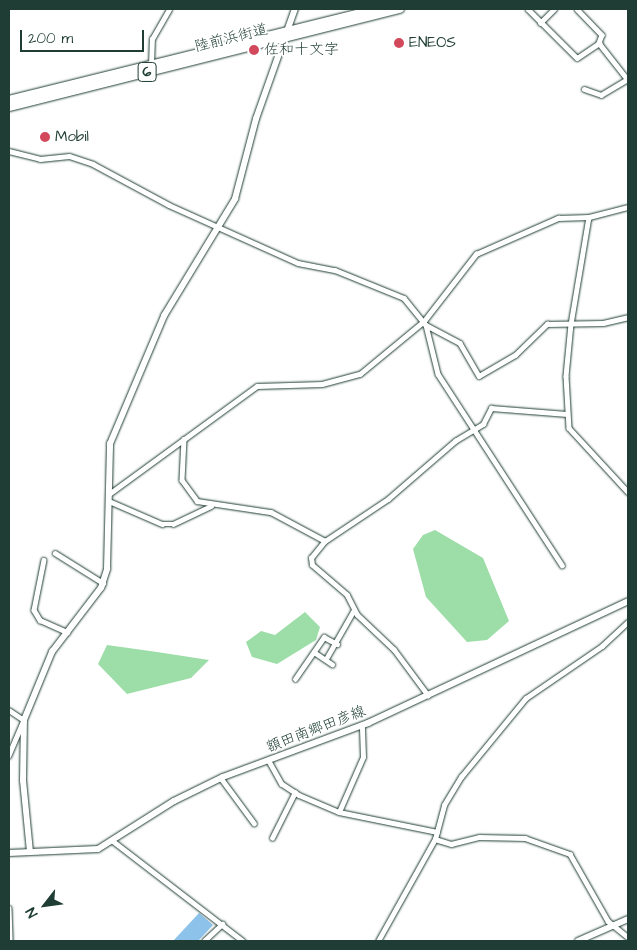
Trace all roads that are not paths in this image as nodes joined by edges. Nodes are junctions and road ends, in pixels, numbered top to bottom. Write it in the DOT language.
graph roads {
  1 [pos="169,9"];
  2 [pos="295,9"];
  3 [pos="376,9"];
  4 [pos="400,9"];
  5 [pos="528,9"];
  6 [pos="554,9"];
  7 [pos="577,9"];
  8 [pos="540,23"];
  9 [pos="287,34"];
  10 [pos="598,43"];
  11 [pos="151,64"];
  12 [pos="628,80"];
  13 [pos="584,88"];
  14 [pos="9,100"];
  15 [pos="9,107"];
  16 [pos="9,151"];
  17 [pos="628,207"];
  18 [pos="589,217"];
  19 [pos="220,225"];
  20 [pos="628,317"];
  21 [pos="425,323"];
  22 [pos="571,324"];
  23 [pos="567,414"];
  24 [pos="477,428"];
  25 [pos="184,439"];
  26 [pos="628,492"];
  27 [pos="109,497"];
  28 [pos="211,506"];
  29 [pos="325,541"];
  30 [pos="55,553"];
  31 [pos="44,560"];
  32 [pos="562,565"];
  33 [pos="103,583"];
  34 [pos="628,601"];
  35 [pos="354,610"];
  36 [pos="628,622"];
  37 [pos="67,632"];
  38 [pos="337,644"];
  39 [pos="314,652"];
  40 [pos="326,659"];
  41 [pos="332,664"];
  42 [pos="294,678"];
  43 [pos="428,696"];
  44 [pos="9,710"];
  45 [pos="24,720"];
  46 [pos="362,726"];
  47 [pos="10,747"];
  48 [pos="22,747"];
  49 [pos="9,756"];
  50 [pos="269,761"];
  51 [pos="221,778"];
  52 [pos="295,792"];
  53 [pos="339,812"];
  54 [pos="254,823"];
  55 [pos="437,832"];
  56 [pos="272,838"];
  57 [pos="434,839"];
  58 [pos="114,841"];
  59 [pos="30,852"];
  60 [pos="9,853"];
  61 [pos="9,908"];
  62 [pos="628,918"];
  63 [pos="222,924"];
  64 [pos="612,926"];
  65 [pos="628,937"];
  66 [pos="10,939"];
  67 [pos="590,939"];
  68 [pos="204,941"];
  69 [pos="244,941"];
  70 [pos="378,941"];
  71 [pos="578,941"];
  1 -- 11 [label="street"];
  2 -- 9 [label="street"];
  3 -- 9 [label="highway, 陸前浜街道 / 6"];
  4 -- 9 [label="highway, 陸前浜街道 / 6"];
  5 -- 8 [label="street"];
  6 -- 8 [label="street"];
  7 -- 10 [label="street"];
  8 -- 10 [label="street"];
  9 -- 11 [label="highway, 陸前浜街道 / 6"];
  9 -- 15 [label="highway, 陸前浜街道 / 6"];
  9 -- 19 [label="street"];
  10 -- 12 [label="street"];
  11 -- 14 [label="highway, 陸前浜街道 / 6"];
  12 -- 13 [label="street"];
  16 -- 19 [label="street"];
  17 -- 18 [label="street"];
  18 -- 21 [label="street"];
  18 -- 22 [label="street"];
  19 -- 21 [label="street"];
  19 -- 27 [label="street"];
  20 -- 22 [label="street"];
  21 -- 22 [label="street"];
  21 -- 24 [label="street"];
  21 -- 25 [label="street"];
  22 -- 23 [label="street"];
  23 -- 24 [label="street"];
  23 -- 26 [label="street"];
  24 -- 29 [label="street"];
  24 -- 32 [label="street"];
  25 -- 27 [label="street"];
  25 -- 28 [label="street"];
  27 -- 28 [label="street"];
  27 -- 33 [label="street"];
  28 -- 29 [label="street"];
  29 -- 35 [label="street"];
  30 -- 33 [label="street"];
  31 -- 37 [label="street"];
  33 -- 37 [label="street"];
  34 -- 43 [label="main road, 額田南郷田彦線"];
  35 -- 38 [label="street"];
  35 -- 43 [label="street"];
  36 -- 55 [label="street"];
  37 -- 45 [label="street"];
  38 -- 39 [label="street"];
  38 -- 40 [label="street"];
  39 -- 40 [label="street"];
  39 -- 42 [label="street"];
  40 -- 41 [label="street"];
  43 -- 46 [label="main road, 額田南郷田彦線"];
  44 -- 45 [label="street"];
  45 -- 47 [label="street"];
  45 -- 48 [label="street"];
  46 -- 50 [label="main road, 額田南郷田彦線"];
  46 -- 53 [label="street"];
  47 -- 48 [label="street"];
  47 -- 49 [label="street"];
  48 -- 59 [label="street"];
  50 -- 51 [label="main road, 額田南郷田彦線"];
  50 -- 52 [label="street"];
  51 -- 54 [label="street"];
  51 -- 58 [label="main road, 額田南郷田彦線"];
  52 -- 53 [label="street"];
  52 -- 56 [label="street"];
  53 -- 55 [label="street"];
  55 -- 57 [label="street"];
  57 -- 64 [label="street"];
  57 -- 70 [label="street"];
  58 -- 59 [label="main road, 額田南郷田彦線"];
  58 -- 63 [label="street"];
  59 -- 60 [label="main road, 額田南郷田彦線"];
  61 -- 66 [label="street"];
  62 -- 64 [label="street"];
  63 -- 68 [label="street"];
  63 -- 69 [label="street"];
  64 -- 65 [label="street"];
  64 -- 67 [label="street"];
  67 -- 71 [label="street"];
}
